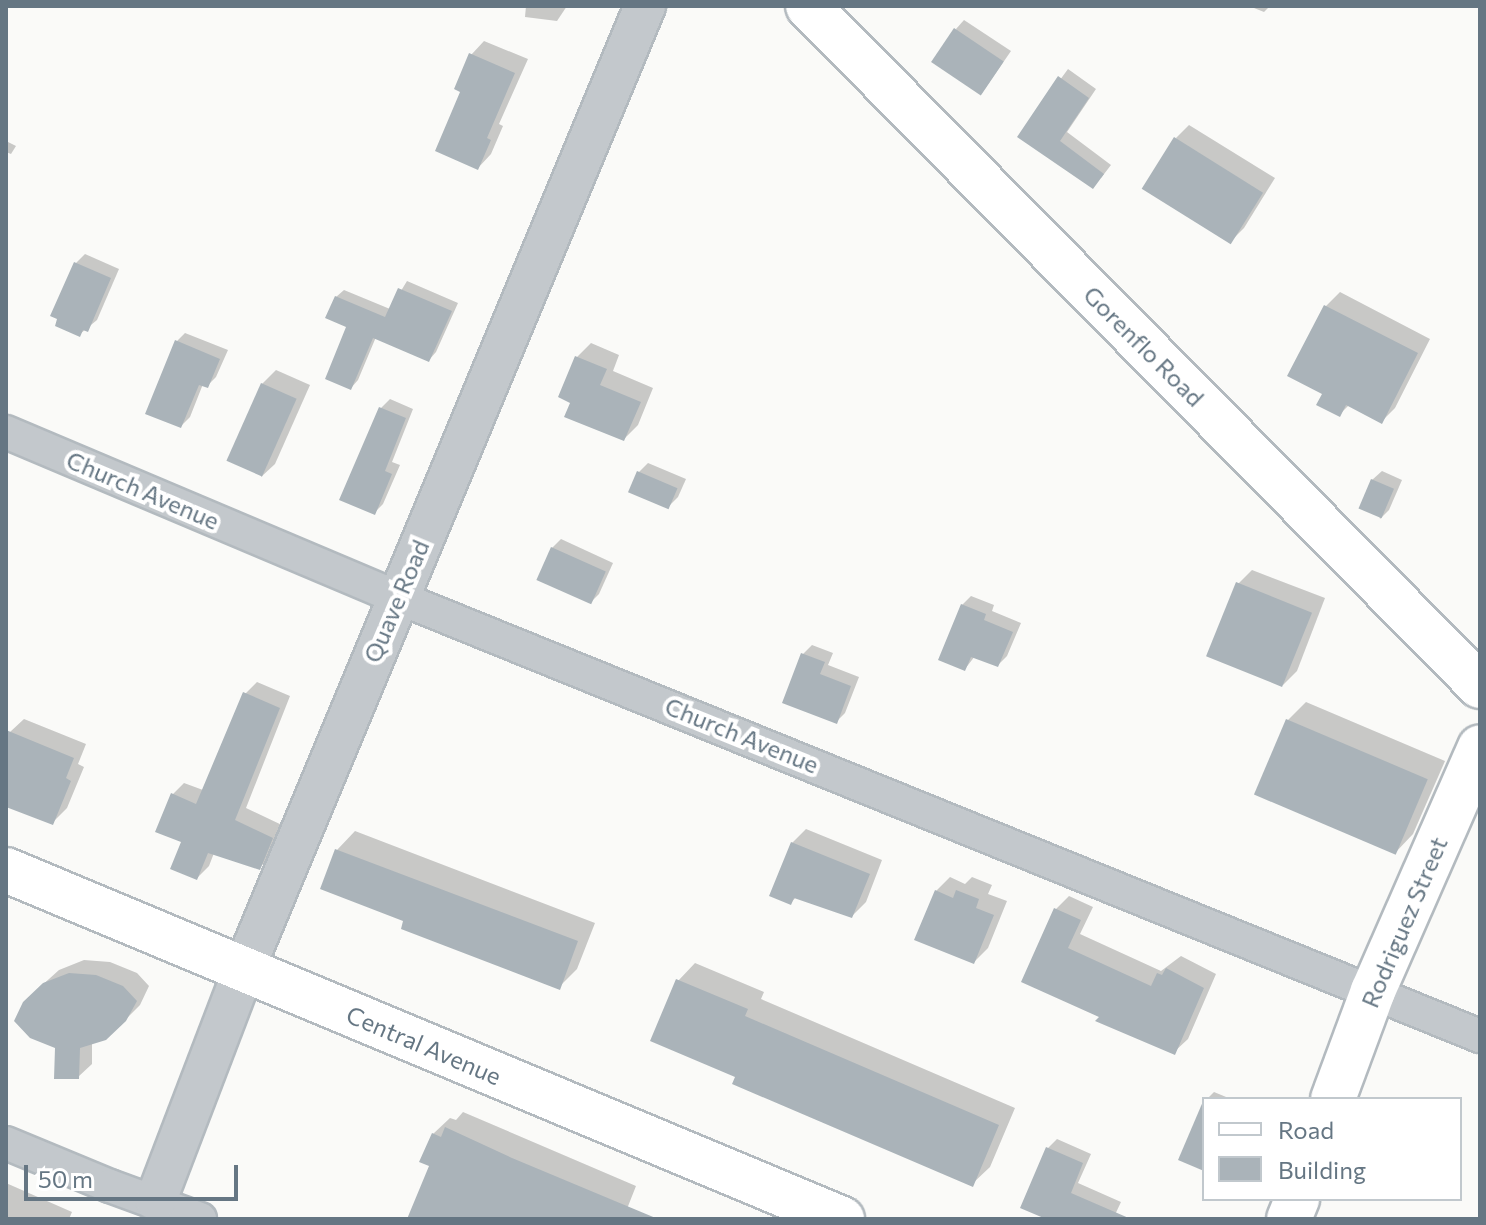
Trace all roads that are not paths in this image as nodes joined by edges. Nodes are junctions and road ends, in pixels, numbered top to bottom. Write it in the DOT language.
graph roads {
  1 [pos="645,6"];
  2 [pos="808,6"];
  3 [pos="6,432"];
  4 [pos="397,597"];
  5 [pos="1479,683"];
  6 [pos="1480,747"];
  7 [pos="6,870"];
  8 [pos="244,969"];
  9 [pos="1373,991"];
  10 [pos="1480,1036"];
  11 [pos="1334,1097"];
  12 [pos="6,1143"];
  13 [pos="156,1200"];
  14 [pos="200,1219"];
  15 [pos="842,1219"];
  1 -- 4 [label="street, Quave Road"];
  2 -- 5 [label="main road, Gorenflo Road"];
  3 -- 4 [label="street, Church Avenue"];
  4 -- 8 [label="street, Quave Road"];
  4 -- 9 [label="street, Church Avenue"];
  6 -- 9 [label="main road, Rodriguez Street"];
  7 -- 8 [label="main road, Central Avenue"];
  8 -- 13 [label="street, Quave Road"];
  8 -- 15 [label="main road, Central Avenue"];
  9 -- 10 [label="street, Church Avenue"];
  9 -- 11 [label="main road, Rodriguez Street"];
  12 -- 13 [label="street"];
  13 -- 14 [label="street"];
}
